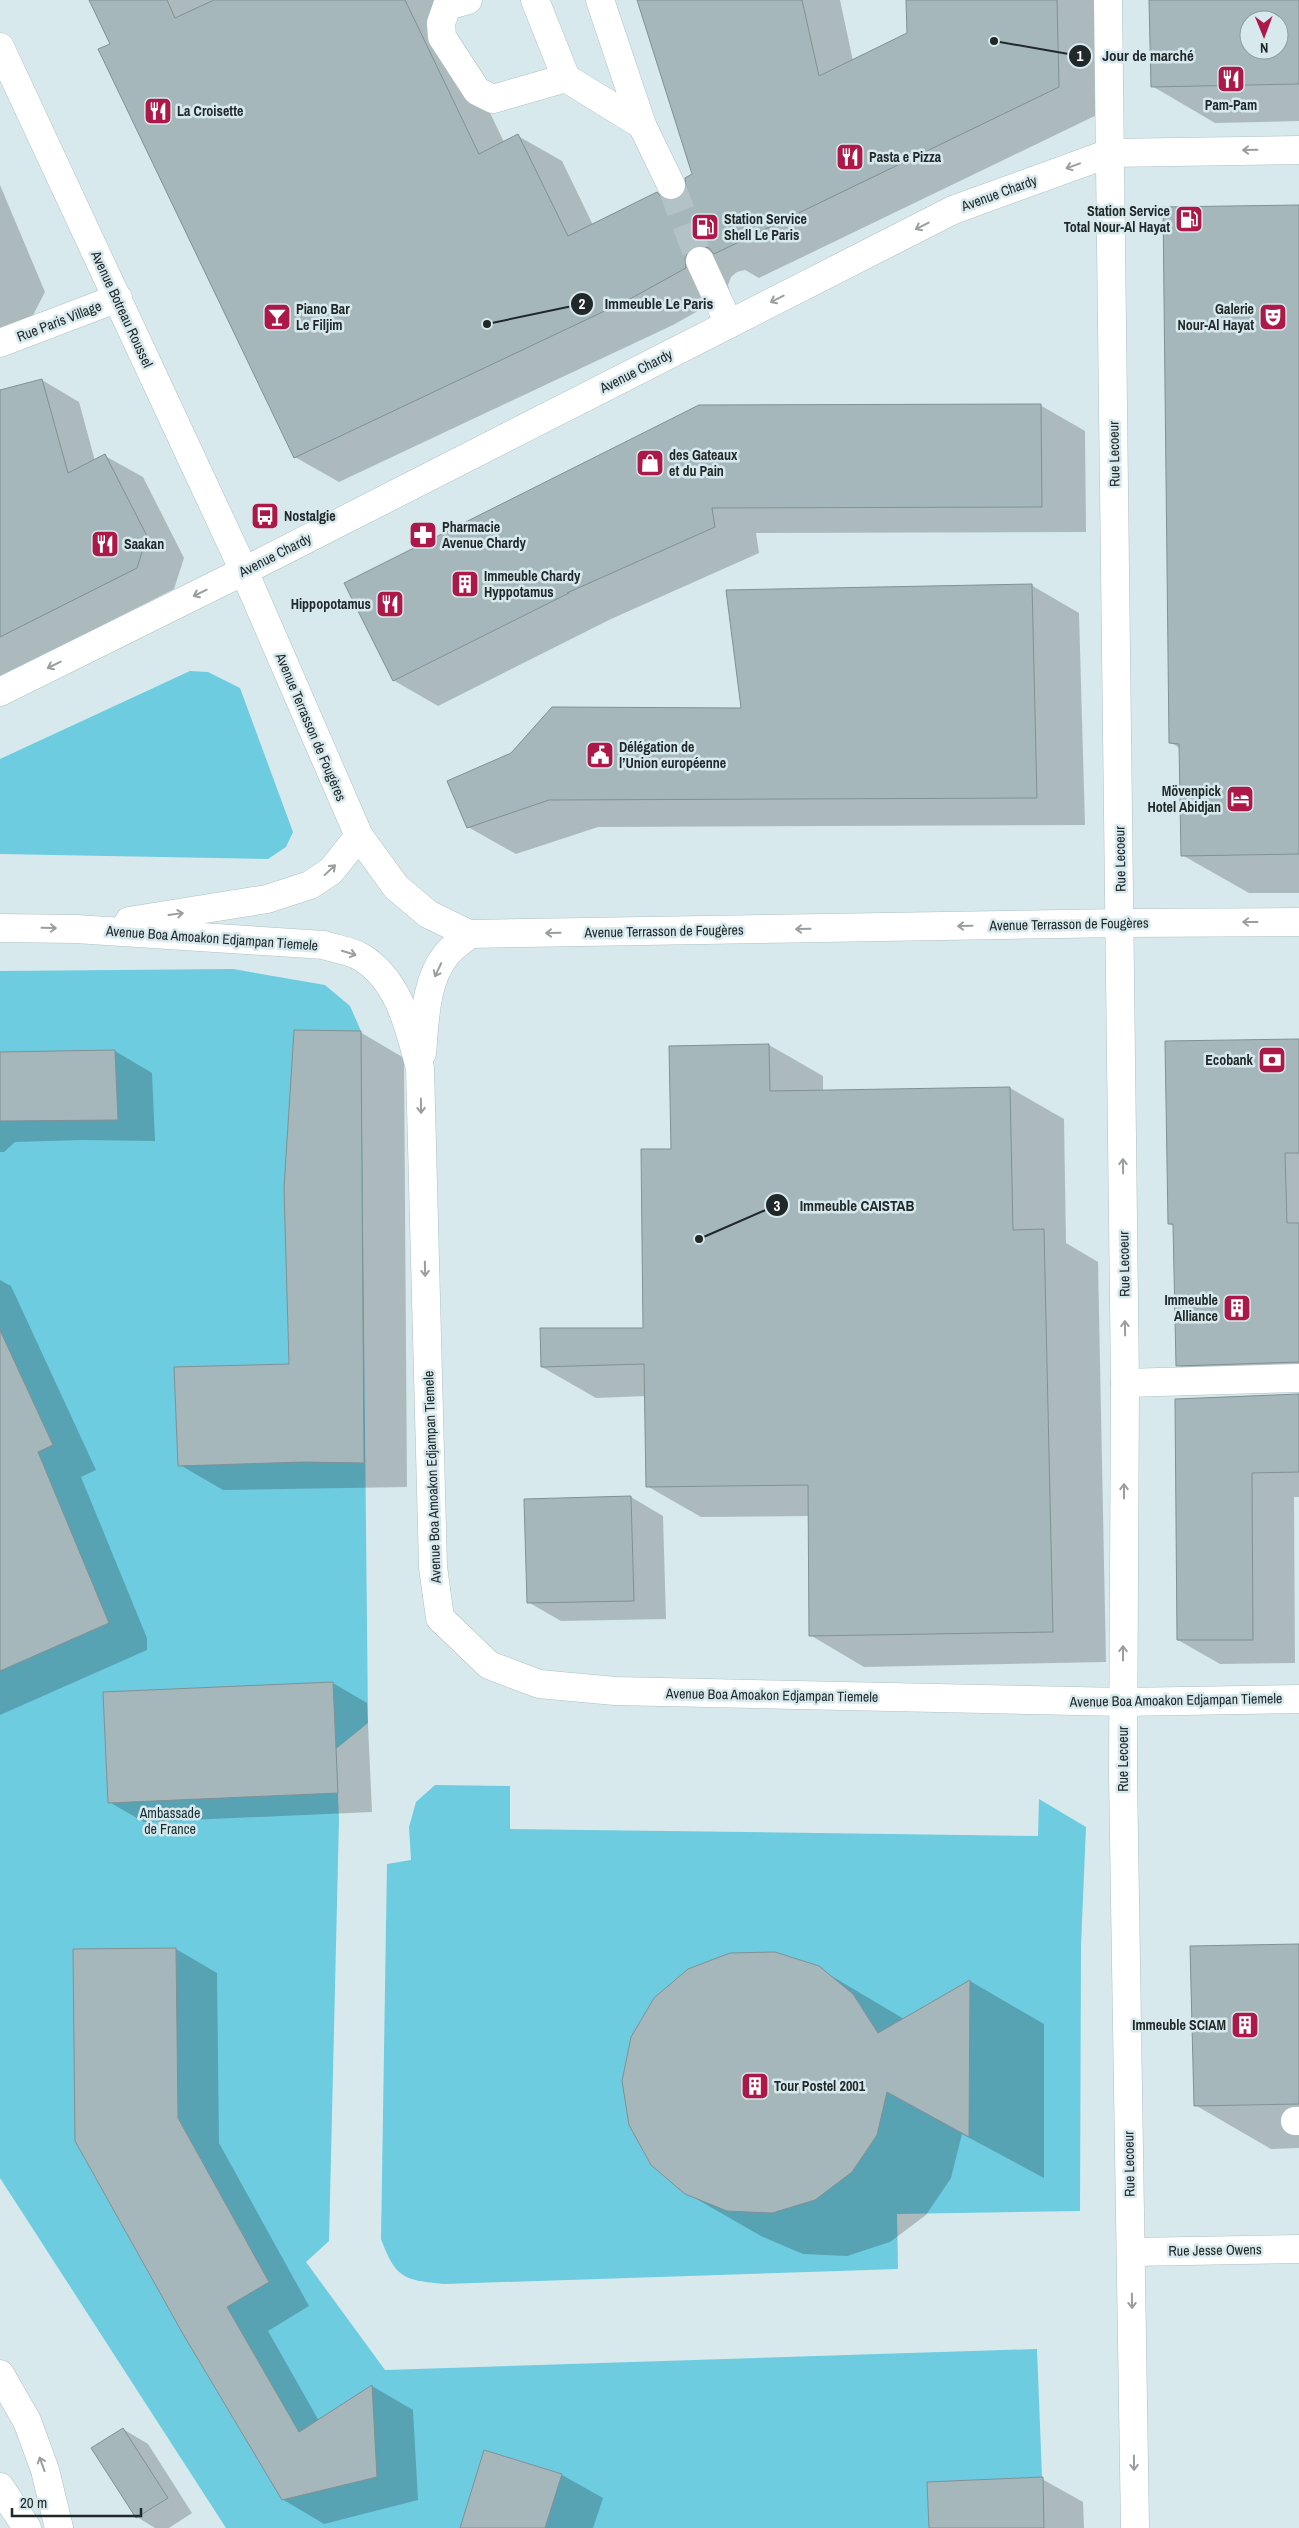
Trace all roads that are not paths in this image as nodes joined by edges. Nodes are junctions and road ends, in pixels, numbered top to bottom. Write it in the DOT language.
graph roads {
  1 [pos="468,0"];
  2 [pos="535,0"];
  3 [pos="600,0"];
  4 [pos="1108,0"];
  5 [pos="4,63"];
  6 [pos="566,78"];
  7 [pos="642,125"];
  8 [pos="1299,150"];
  9 [pos="1110,153"];
  10 [pos="671,185"];
  11 [pos="700,261"];
  12 [pos="118,298"];
  13 [pos="729,324"];
  14 [pos="0,344"];
  15 [pos="244,571"];
  16 [pos="0,692"];
  17 [pos="359,836"];
  18 [pos="1299,922"];
  19 [pos="1121,923"];
  20 [pos="0,928"];
  21 [pos="76,929"];
  22 [pos="469,934"];
  23 [pos="420,1068"];
  24 [pos="1299,1378"];
  25 [pos="1125,1383"];
  26 [pos="1299,1698"];
  27 [pos="1123,1702"];
  28 [pos="1299,2249"];
  29 [pos="1132,2252"];
  30 [pos="0,2374"];
  31 [pos="0,2487"];
  32 [pos="27,2528"];
  33 [pos="59,2528"];
  34 [pos="1135,2528"];
  1 -- 6 [label="main road"];
  2 -- 6 [label="main road"];
  3 -- 7 [label="main road"];
  4 -- 9 [label="main road, Rue Lecoeur"];
  5 -- 12 [label="main road, Avenue Botreau Roussel"];
  6 -- 7 [label="main road"];
  7 -- 10 [label="main road"];
  8 -- 9 [label="main road, Avenue Chardy, one-way"];
  9 -- 13 [label="main road, Avenue Chardy, one-way"];
  9 -- 19 [label="main road, Rue Lecoeur"];
  11 -- 13 [label="main road"];
  12 -- 14 [label="main road, Rue Paris Village"];
  12 -- 15 [label="main road, Avenue Botreau Roussel"];
  13 -- 15 [label="main road, Avenue Chardy"];
  15 -- 16 [label="main road, Avenue Chardy, one-way"];
  15 -- 17 [label="main road, Avenue Terrasson de Fougères"];
  21 -- 17 [label="main road, one-way"];
  17 -- 22 [label="main road, Avenue Terrasson de Fougères"];
  18 -- 19 [label="main road, Avenue Terrasson de Fougères, one-way"];
  19 -- 22 [label="main road, Avenue Terrasson de Fougères, one-way"];
  25 -- 19 [label="main road, Rue Lecoeur, one-way"];
  20 -- 21 [label="main road, Avenue Boa Amoakon Edjampan Tiemele, one-way"];
  21 -- 23 [label="main road, Avenue Boa Amoakon Edjampan Tiemele, one-way"];
  22 -- 23 [label="main road, one-way"];
  23 -- 27 [label="main road, Avenue Boa Amoakon Edjampan Tiemele, one-way"];
  24 -- 25 [label="main road"];
  27 -- 25 [label="main road, Rue Lecoeur, one-way"];
  26 -- 27 [label="main road, Avenue Boa Amoakon Edjampan Tiemele"];
  27 -- 29 [label="main road, Rue Lecoeur"];
  28 -- 29 [label="main road, Rue Jesse Owens"];
  29 -- 34 [label="main road, Rue Lecoeur, one-way"];
  33 -- 30 [label="main road, one-way"];
  31 -- 32 [label="main road"];
}
